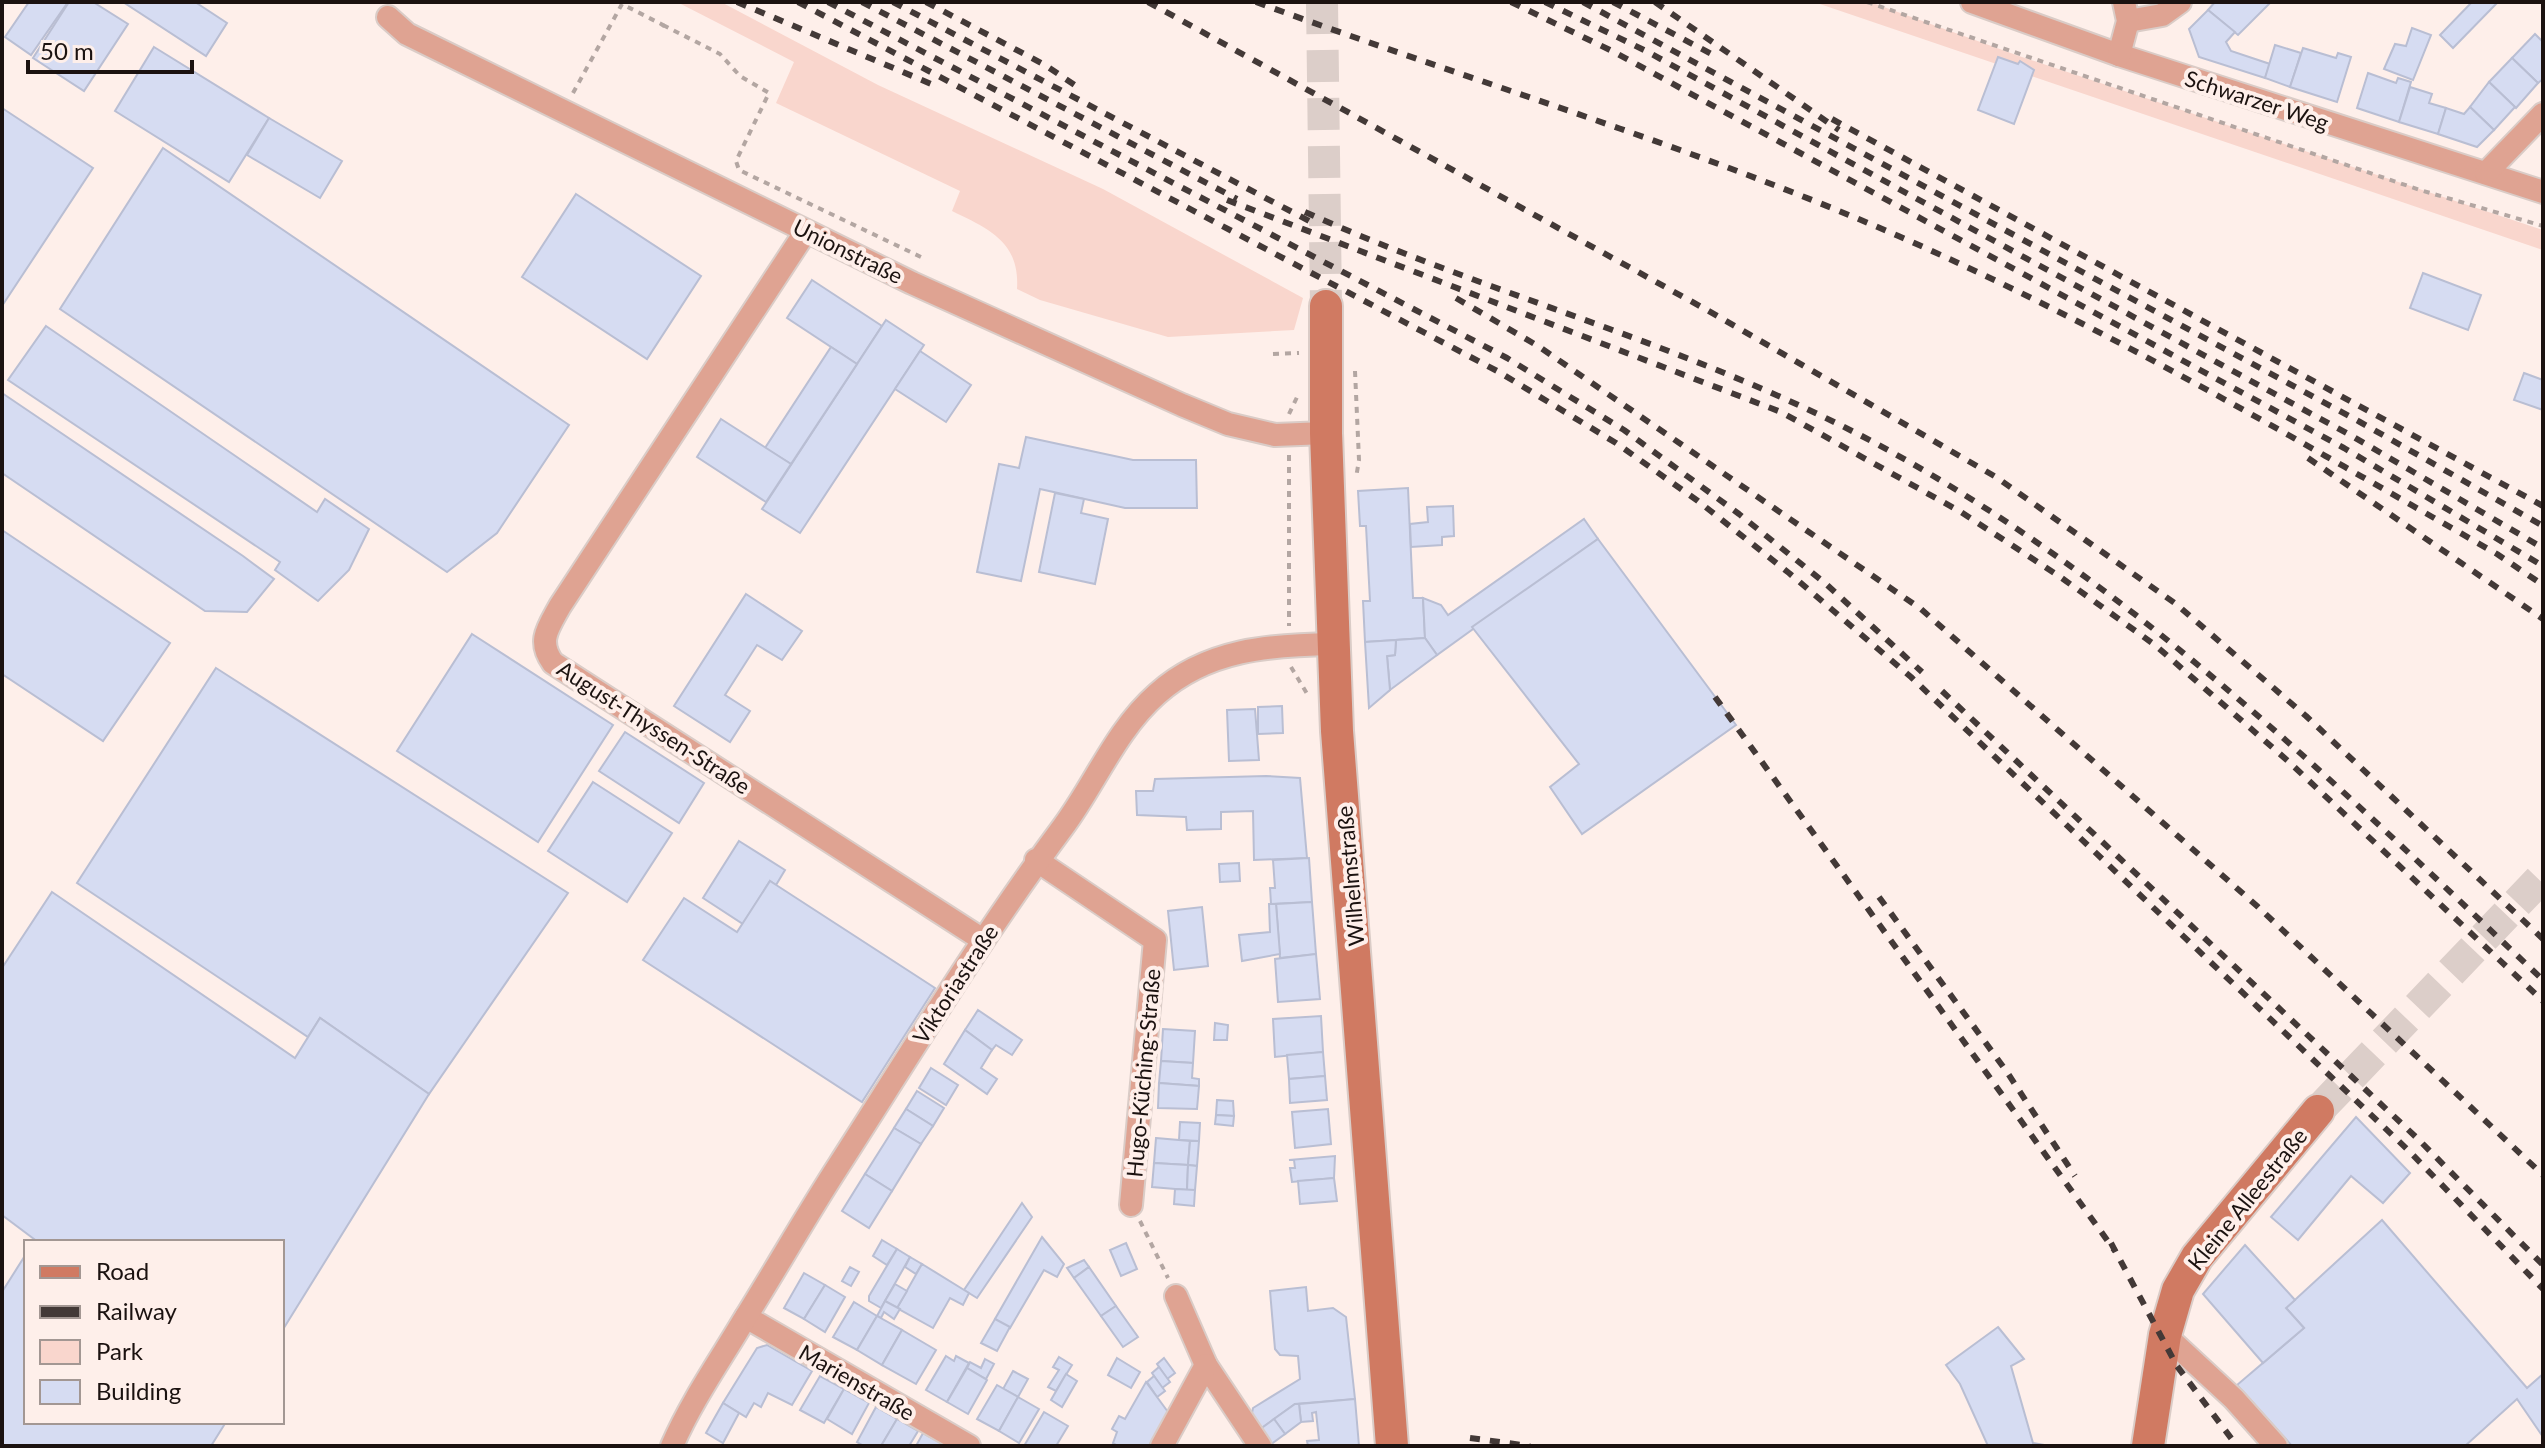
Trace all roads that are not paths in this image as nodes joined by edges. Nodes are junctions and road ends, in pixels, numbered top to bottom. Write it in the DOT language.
graph roads {
  1 [pos="1972,2"];
  2 [pos="2180,2"];
  3 [pos="2126,12"];
  4 [pos="388,17"];
  5 [pos="2119,55"];
  6 [pos="2543,114"];
  7 [pos="2486,173"];
  8 [pos="2543,192"];
  9 [pos="806,231"];
  10 [pos="1326,306"];
  11 [pos="1326,433"];
  12 [pos="1333,644"];
  13 [pos="1036,860"];
  14 [pos="983,940"];
  15 [pos="2318,1111"];
  16 [pos="1131,1205"];
  17 [pos="1176,1296"];
  18 [pos="746,1317"];
  19 [pos="2165,1335"];
  20 [pos="1206,1365"];
  21 [pos="672,1446"];
  22 [pos="969,1446"];
  23 [pos="1162,1446"];
  24 [pos="1260,1446"];
  25 [pos="1392,1446"];
  26 [pos="2148,1446"];
  27 [pos="2276,1446"];
  1 -- 5 [label="street, Schwarzer Weg"];
  2 -- 3 [label="street"];
  3 -- 5 [label="street"];
  4 -- 9 [label="street, Unionstraße"];
  5 -- 7 [label="street, Schwarzer Weg"];
  6 -- 7 [label="street"];
  7 -- 8 [label="street, Schwarzer Weg"];
  9 -- 11 [label="street, Unionstraße"];
  9 -- 14 [label="street, August-Thyssen-Straße"];
  10 -- 11 [label="main road, Wilhelmstraße"];
  11 -- 12 [label="main road, Wilhelmstraße"];
  12 -- 13 [label="street, Viktoriastraße"];
  12 -- 25 [label="main road, Wilhelmstraße"];
  13 -- 14 [label="street, Viktoriastraße"];
  13 -- 16 [label="street, Hugo-Küching-Straße"];
  14 -- 18 [label="street, Viktoriastraße"];
  15 -- 19 [label="main road, Kleine Alleestraße"];
  17 -- 20 [label="street"];
  18 -- 21 [label="street, Viktoriastraße"];
  18 -- 22 [label="street, Marienstraße"];
  19 -- 26 [label="main road, Kleine Alleestraße"];
  19 -- 27 [label="street"];
  20 -- 23 [label="street"];
  20 -- 24 [label="street"];
}
